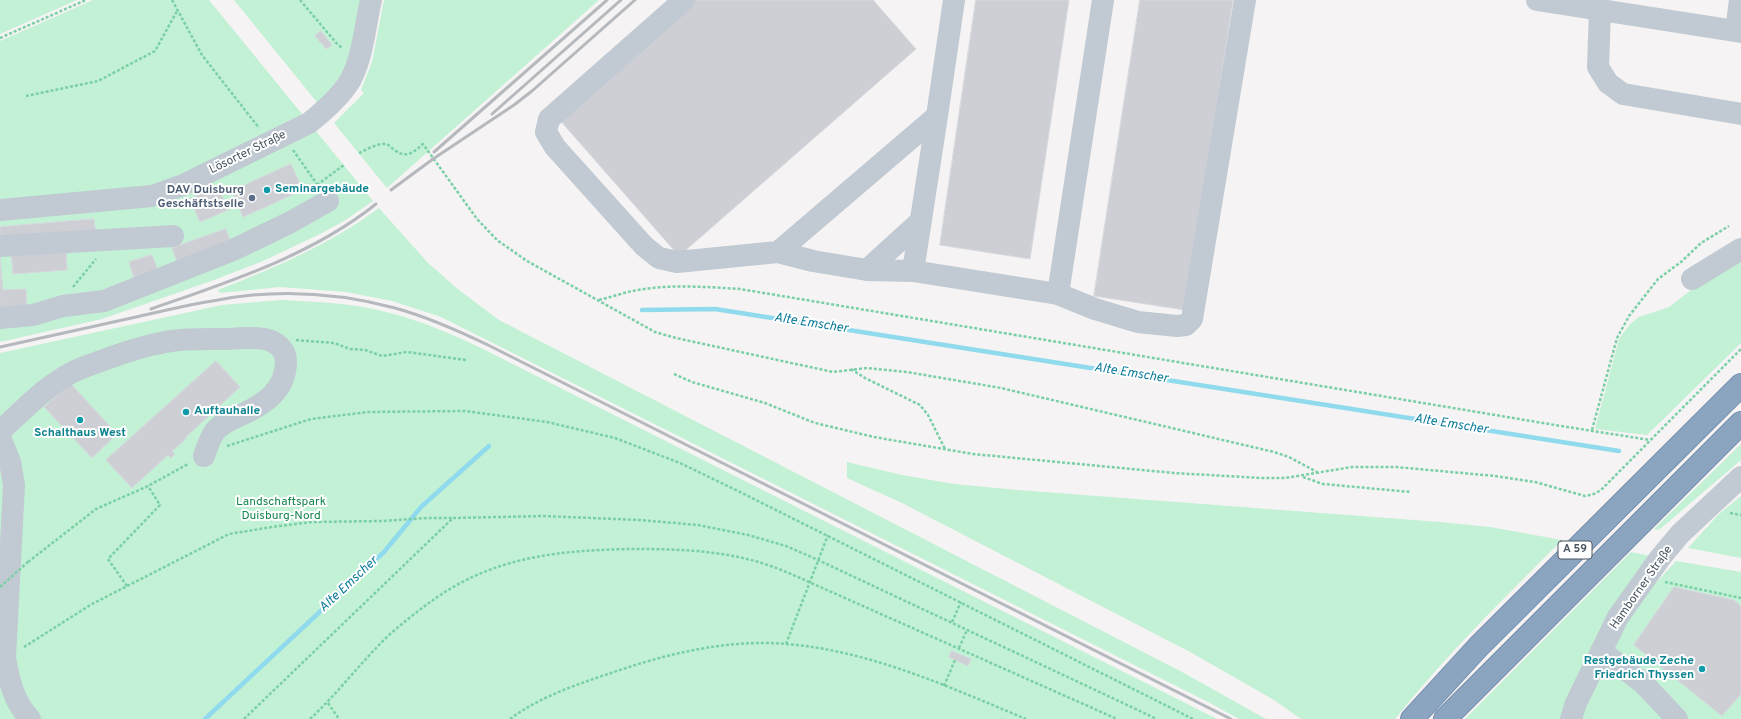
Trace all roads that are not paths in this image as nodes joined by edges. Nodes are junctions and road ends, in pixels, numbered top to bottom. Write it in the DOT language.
graph roads {
  1 [pos="370,0"];
  2 [pos="684,0"];
  3 [pos="954,0"];
  4 [pos="1104,0"];
  5 [pos="1245,0"];
  6 [pos="1537,0"];
  7 [pos="1740,0"];
  8 [pos="1600,10"];
  9 [pos="1739,31"];
  10 [pos="1741,114"];
  11 [pos="937,116"];
  12 [pos="322,193"];
  13 [pos="0,210"];
  14 [pos="921,221"];
  15 [pos="173,236"];
  16 [pos="0,246"];
  17 [pos="1741,249"];
  18 [pos="778,252"];
  19 [pos="867,270"];
  20 [pos="913,271"];
  21 [pos="1692,279"];
  22 [pos="1058,294"];
  23 [pos="0,318"];
  24 [pos="1741,385"];
  25 [pos="1741,423"];
  26 [pos="0,431"];
  27 [pos="0,438"];
  28 [pos="204,456"];
  29 [pos="1741,477"];
  30 [pos="7,487"];
  31 [pos="1601,651"];
  32 [pos="30,719"];
  33 [pos="1412,719"];
  34 [pos="1445,719"];
  35 [pos="1571,719"];
  36 [pos="1677,719"];
  1 -- 13 [label="street, Lösorter Straße"];
  2 -- 18 [label="street"];
  3 -- 11 [label="street"];
  4 -- 22 [label="street"];
  5 -- 22 [label="street"];
  6 -- 8 [label="street"];
  7 -- 9 [label="street"];
  8 -- 9 [label="street"];
  8 -- 10 [label="street"];
  11 -- 14 [label="street"];
  11 -- 18 [label="street"];
  12 -- 23 [label="street"];
  14 -- 19 [label="street"];
  14 -- 20 [label="street"];
  15 -- 16 [label="street"];
  17 -- 21 [label="street"];
  18 -- 19 [label="street"];
  19 -- 20 [label="street"];
  20 -- 22 [label="street"];
  24 -- 33 [label="highway, A 59"];
  25 -- 34 [label="highway, A 59"];
  26 -- 28 [label="street"];
  27 -- 30 [label="street"];
  29 -- 31 [label="street, Hamborner Straße"];
  30 -- 32 [label="street"];
  31 -- 35 [label="street, Hamborner Straße"];
  31 -- 36 [label="street"];
}
